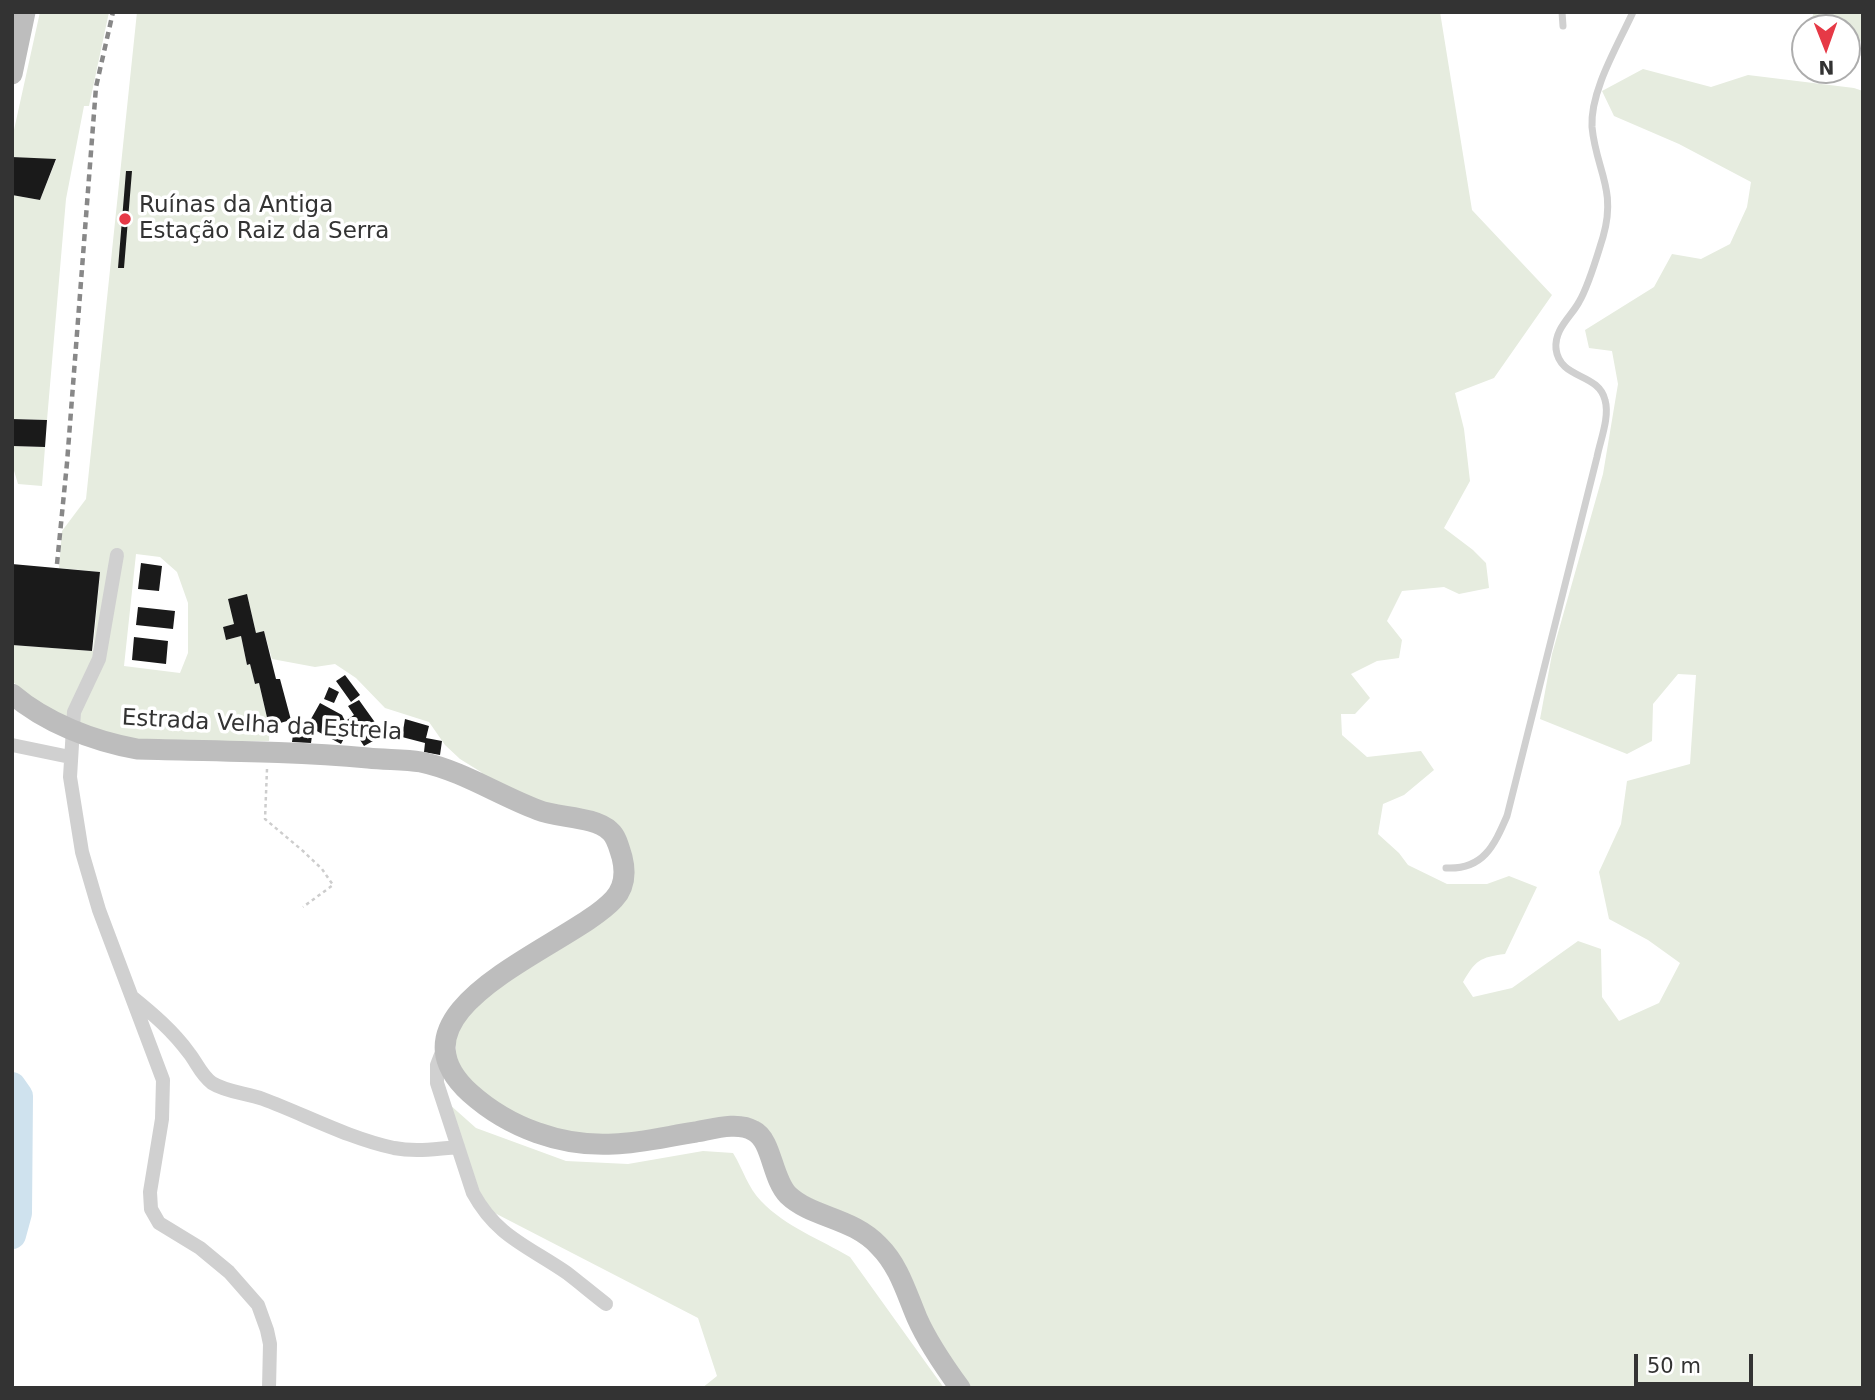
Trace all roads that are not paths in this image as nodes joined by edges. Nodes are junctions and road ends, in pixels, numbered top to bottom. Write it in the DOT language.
graph roads {
  1 [pos="25,12"];
  2 [pos="1562,12"];
  3 [pos="1633,12"];
  4 [pos="1563,26"];
  5 [pos="12,74"];
  6 [pos="117,555"];
  7 [pos="12,694"];
  8 [pos="73,731"];
  9 [pos="12,745"];
  10 [pos="70,757"];
  11 [pos="1446,868"];
  12 [pos="130,996"];
  13 [pos="444,1047"];
  14 [pos="458,1147"];
  15 [pos="606,1304"];
  16 [pos="269,1388"];
  17 [pos="960,1388"];
  1 -- 5 [label="main road"];
  2 -- 4 [label="lane"];
  3 -- 11 [label="lane"];
  6 -- 8 [label="street"];
  7 -- 8 [label="main road, Estrada Velha da Estrela"];
  8 -- 10 [label="street"];
  8 -- 13 [label="main road, Estrada Velha da Estrela"];
  9 -- 10 [label="street"];
  10 -- 12 [label="street"];
  12 -- 14 [label="street"];
  12 -- 16 [label="street"];
  13 -- 14 [label="street"];
  13 -- 17 [label="main road"];
  14 -- 15 [label="street"];
}
